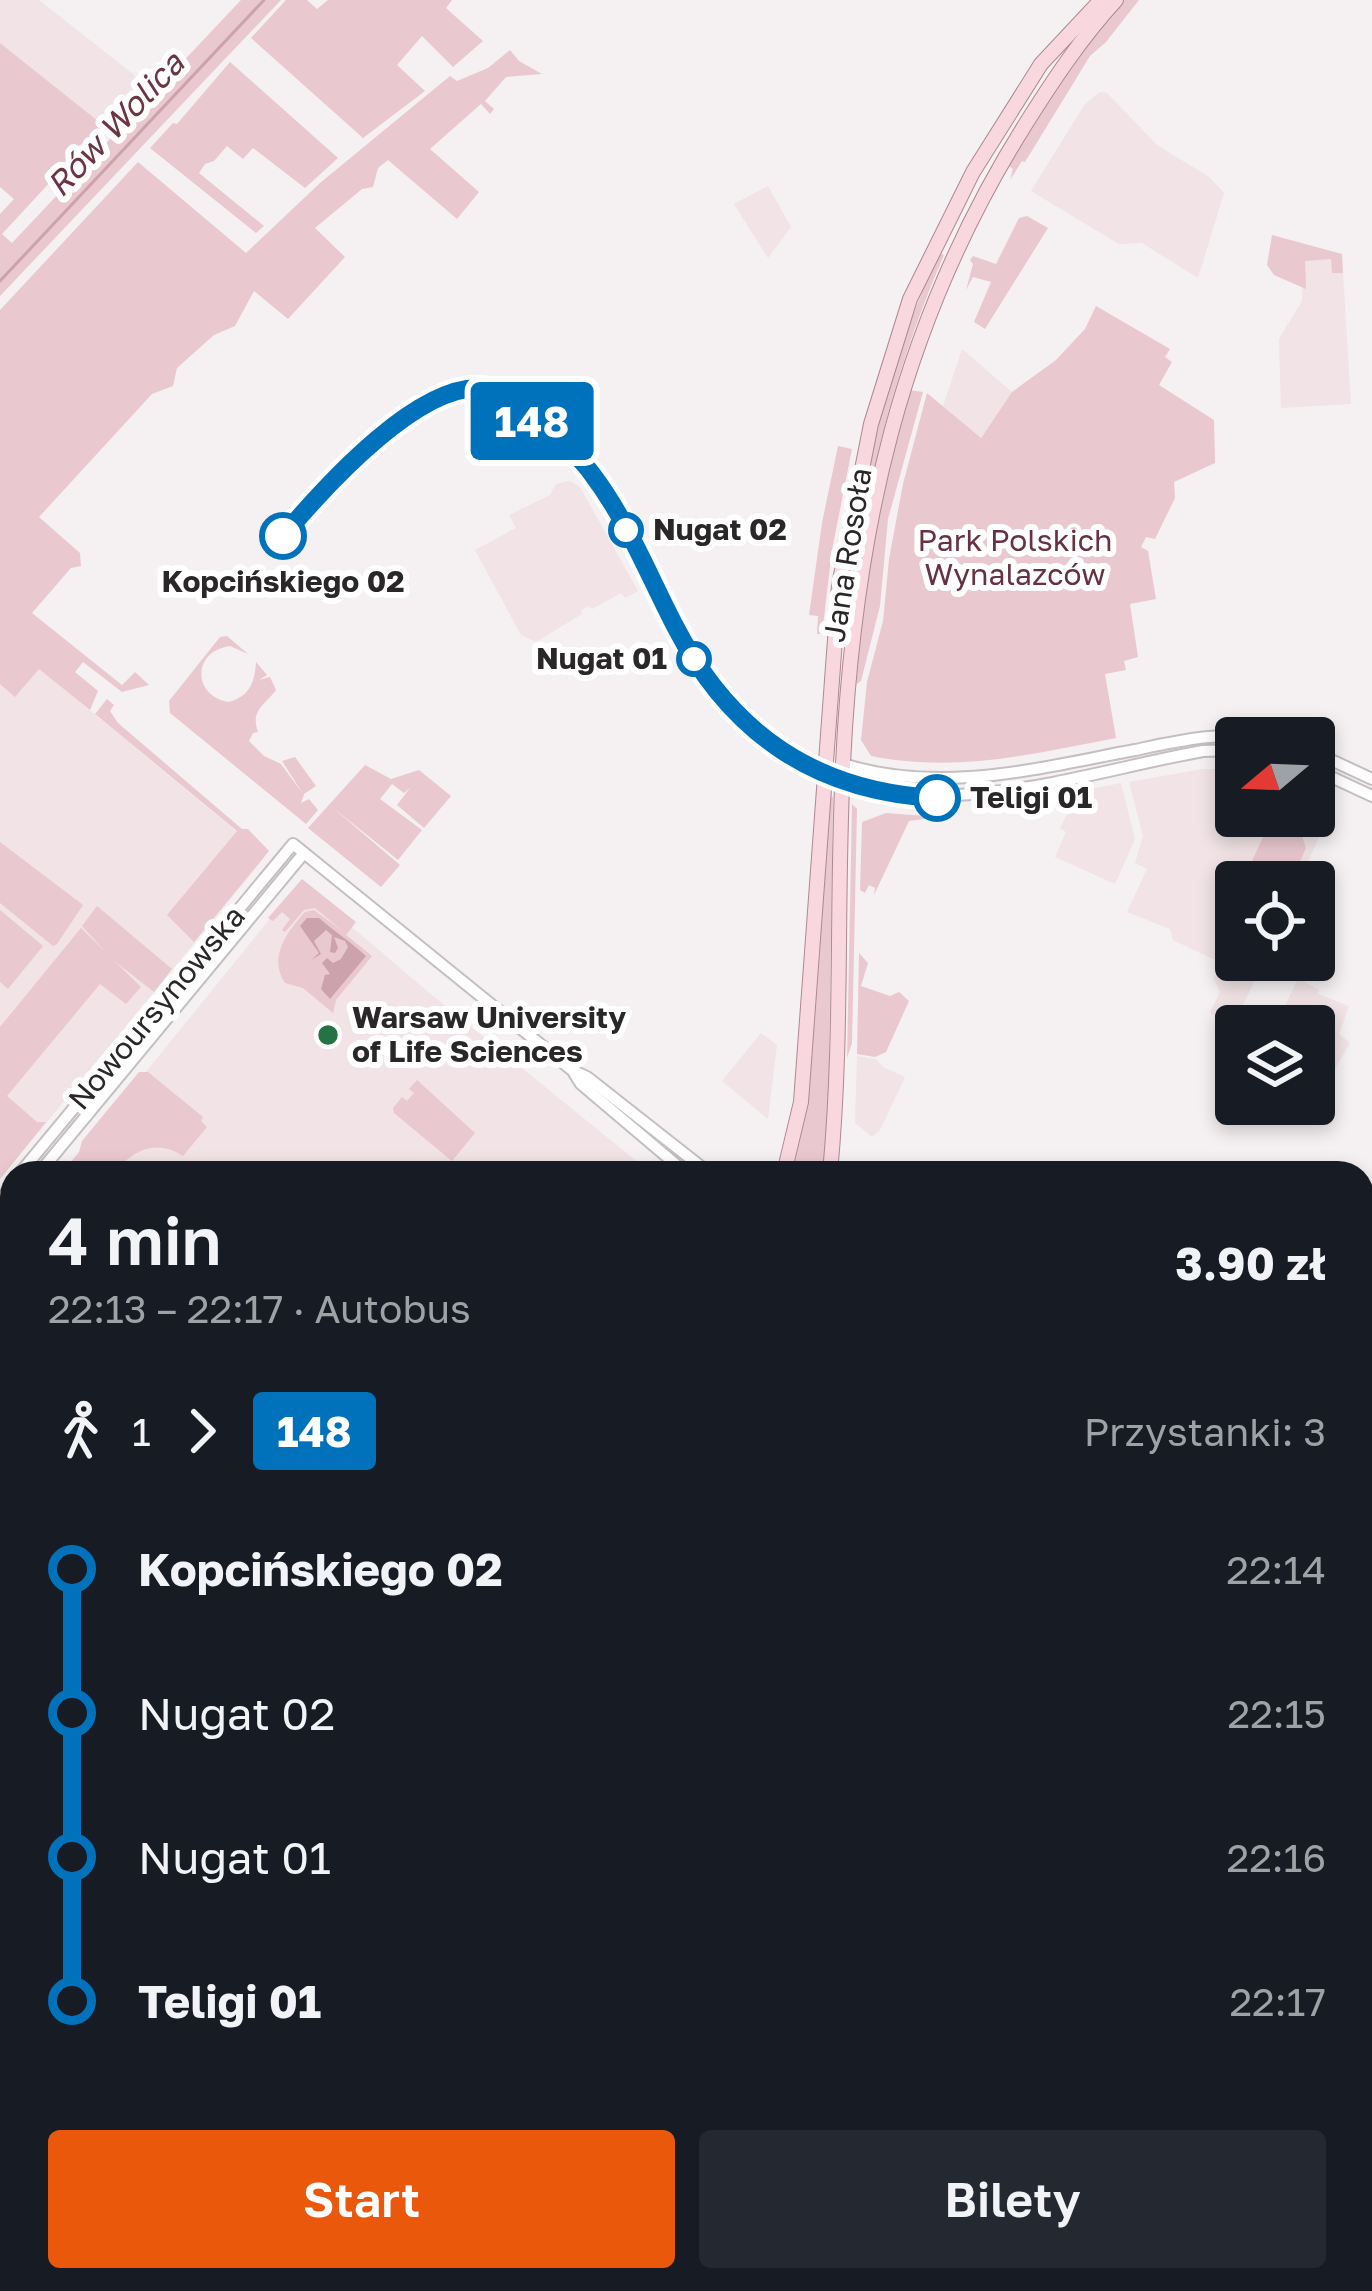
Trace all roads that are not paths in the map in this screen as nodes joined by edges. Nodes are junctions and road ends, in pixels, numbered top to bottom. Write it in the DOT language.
graph roads {
  1 [pos="1101,0"];
  2 [pos="1116,0"];
  3 [pos="1215,737"];
  4 [pos="1215,751"];
  5 [pos="825,757"];
  6 [pos="1335,762"];
  7 [pos="843,764"];
  8 [pos="823,774"];
  9 [pos="1335,779"];
  10 [pos="1372,779"];
  11 [pos="842,782"];
  12 [pos="1372,796"];
  13 [pos="304,853"];
  14 [pos="572,1070"];
  15 [pos="30,1161"];
  16 [pos="49,1161"];
  17 [pos="672,1161"];
  18 [pos="694,1161"];
  19 [pos="786,1161"];
  20 [pos="830,1161"];
  1 -- 5 [label="main road, Jana Rosoła"];
  2 -- 7 [label="main road, Jana Rosoła"];
  3 -- 7 [label="street"];
  4 -- 11 [label="street"];
  5 -- 7 [label="main road"];
  5 -- 8 [label="main road, Jana Rosoła"];
  6 -- 10 [label="street"];
  7 -- 11 [label="main road, Jana Rosoła"];
  8 -- 11 [label="main road"];
  8 -- 19 [label="main road, Jana Rosoła"];
  9 -- 12 [label="street"];
  11 -- 20 [label="main road, Jana Rosoła"];
  13 -- 14 [label="street"];
  13 -- 15 [label="street, Nowoursynowska"];
  13 -- 16 [label="street, Nowoursynowska"];
  14 -- 17 [label="street"];
  14 -- 18 [label="street"];
}
